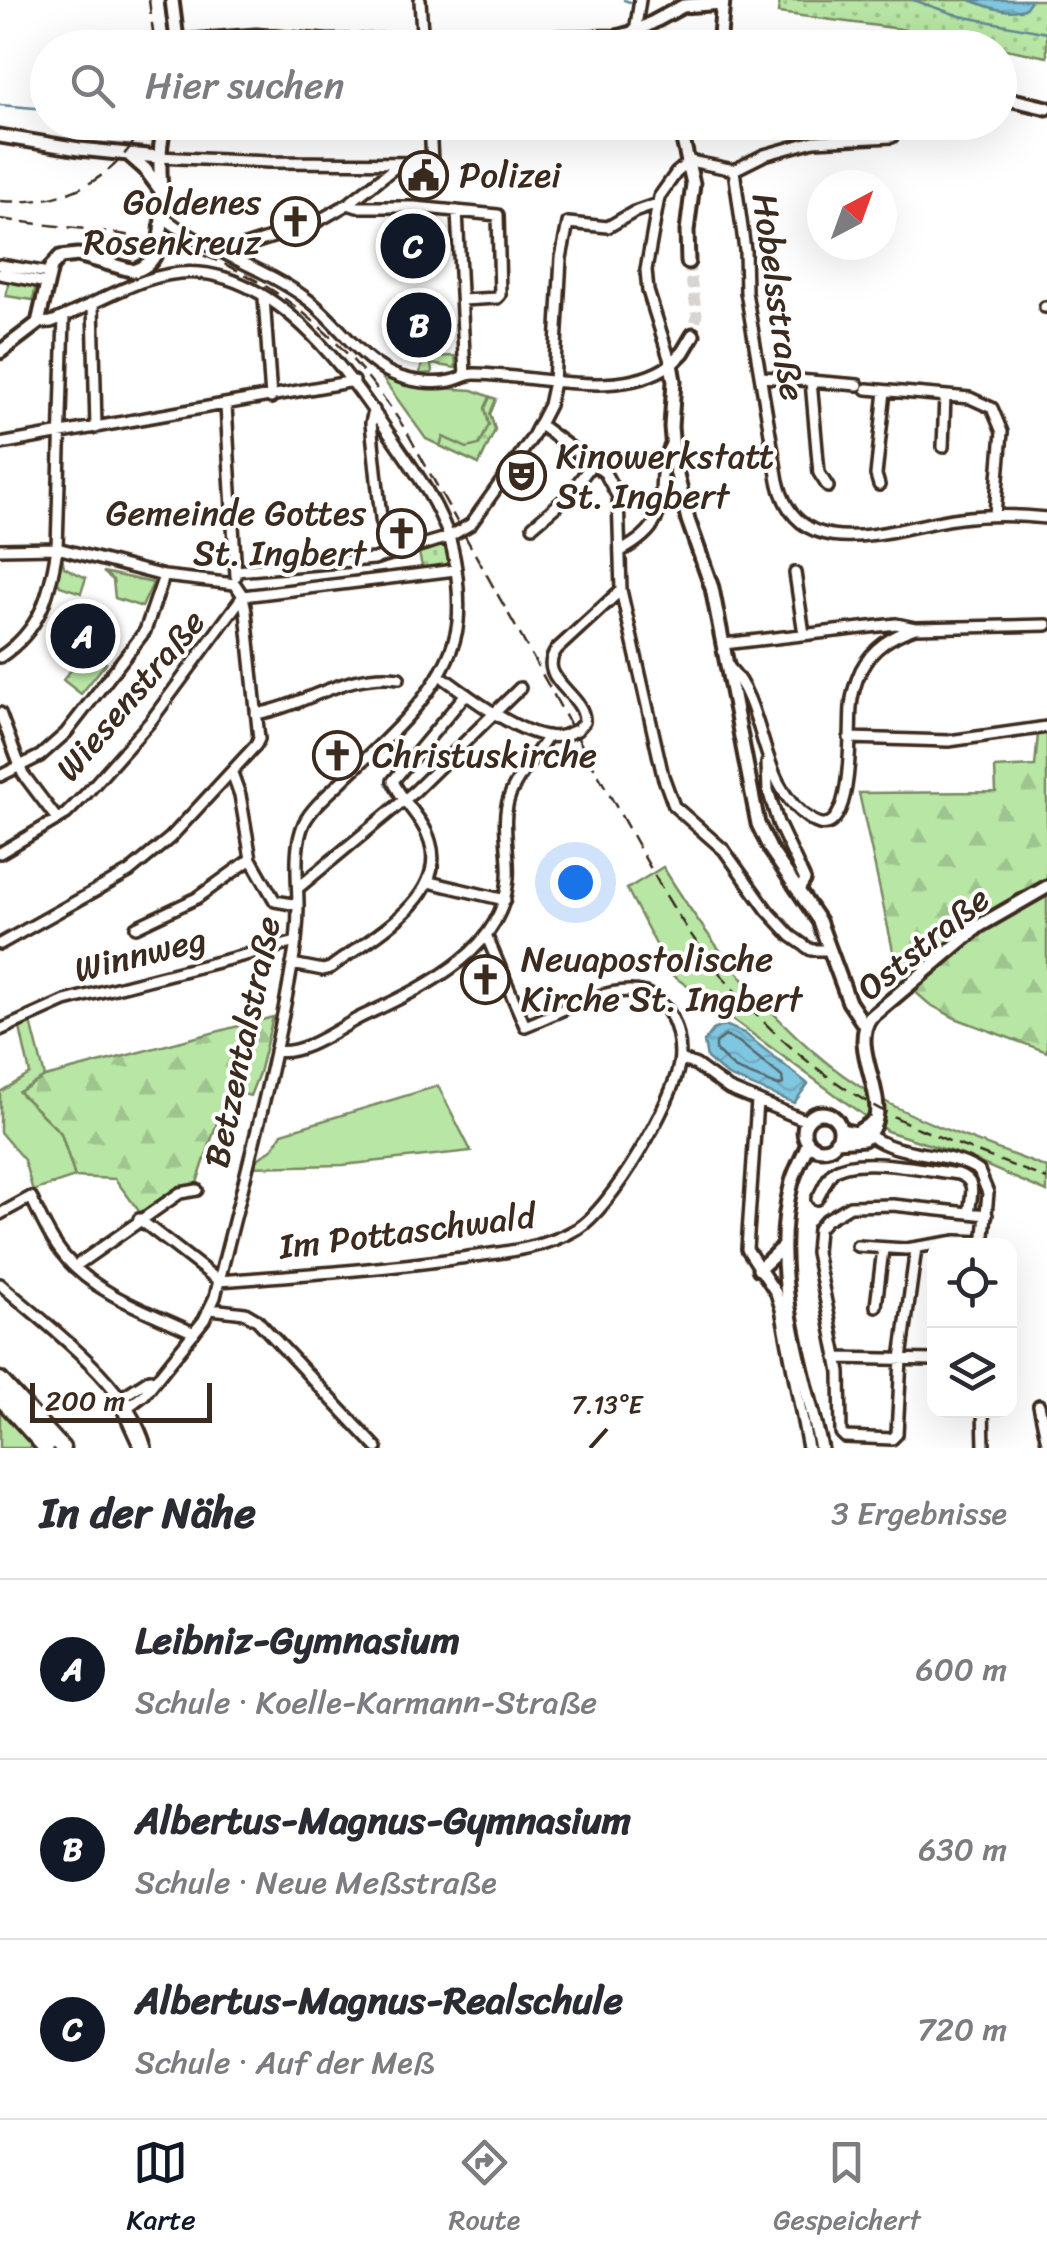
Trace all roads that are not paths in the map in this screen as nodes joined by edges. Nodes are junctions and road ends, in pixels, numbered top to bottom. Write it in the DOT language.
graph roads {
  1 [pos="172,0"];
  2 [pos="420,0"];
  3 [pos="640,0"];
  4 [pos="722,1"];
  5 [pos="697,4"];
  6 [pos="719,25"];
  7 [pos="176,30"];
  8 [pos="422,30"];
  9 [pos="635,30"];
  10 [pos="639,30"];
  11 [pos="719,30"];
  12 [pos="1017,101"];
  13 [pos="1047,108"];
  14 [pos="0,136"];
  15 [pos="152,140"];
  16 [pos="162,140"];
  17 [pos="431,140"];
  18 [pos="685,140"];
  19 [pos="834,140"];
  20 [pos="128,154"];
  21 [pos="158,157"];
  22 [pos="690,161"];
  23 [pos="398,165"];
  24 [pos="734,170"];
  25 [pos="159,188"];
  26 [pos="348,204"];
  27 [pos="657,204"];
  28 [pos="457,211"];
  29 [pos="160,212"];
  30 [pos="226,252"];
  31 [pos="688,262"];
  32 [pos="0,265"];
  33 [pos="50,272"];
  34 [pos="0,274"];
  35 [pos="264,298"];
  36 [pos="462,300"];
  37 [pos="94,304"];
  38 [pos="64,317"];
  39 [pos="38,323"];
  40 [pos="693,335"];
  41 [pos="0,352"];
  42 [pos="671,364"];
  43 [pos="465,375"];
  44 [pos="762,376"];
  45 [pos="812,380"];
  46 [pos="354,381"];
  47 [pos="554,382"];
  48 [pos="886,391"];
  49 [pos="945,396"];
  50 [pos="271,398"];
  51 [pos="226,406"];
  52 [pos="374,410"];
  53 [pos="540,425"];
  54 [pos="96,428"];
  55 [pos="62,434"];
  56 [pos="0,444"];
  57 [pos="671,444"];
  58 [pos="943,447"];
  59 [pos="592,464"];
  60 [pos="878,485"];
  61 [pos="828,487"];
  62 [pos="994,514"];
  63 [pos="1047,518"];
  64 [pos="533,526"];
  65 [pos="448,537"];
  66 [pos="57,548"];
  67 [pos="0,550"];
  68 [pos="621,550"];
  69 [pos="385,556"];
  70 [pos="455,570"];
  71 [pos="236,571"];
  72 [pos="795,573"];
  73 [pos="164,576"];
  74 [pos="235,584"];
  75 [pos="622,590"];
  76 [pos="243,596"];
  77 [pos="1047,625"];
  78 [pos="915,628"];
  79 [pos="804,634"];
  80 [pos="724,644"];
  81 [pos="0,658"];
  82 [pos="727,665"];
  83 [pos="399,678"];
  84 [pos="445,680"];
  85 [pos="520,688"];
  86 [pos="466,694"];
  87 [pos="0,714"];
  88 [pos="256,714"];
  89 [pos="494,714"];
  90 [pos="1047,728"];
  91 [pos="548,736"];
  92 [pos="849,738"];
  93 [pos="768,760"];
  94 [pos="20,766"];
  95 [pos="232,773"];
  96 [pos="0,776"];
  97 [pos="405,799"];
  98 [pos="57,819"];
  99 [pos="0,853"];
  100 [pos="251,859"];
  101 [pos="429,882"];
  102 [pos="1047,887"];
  103 [pos="298,888"];
  104 [pos="799,890"];
  105 [pos="505,900"];
  106 [pos="298,905"];
  107 [pos="136,927"];
  108 [pos="487,937"];
  109 [pos="296,942"];
  110 [pos="0,944"];
  111 [pos="830,950"];
  112 [pos="292,964"];
  113 [pos="865,1026"];
  114 [pos="0,1030"];
  115 [pos="275,1051"];
  116 [pos="680,1058"];
  117 [pos="757,1100"];
  118 [pos="807,1121"];
  119 [pos="866,1133"];
  120 [pos="838,1136"];
  121 [pos="813,1146"];
  122 [pos="197,1190"];
  123 [pos="817,1200"];
  124 [pos="968,1213"];
  125 [pos="0,1214"];
  126 [pos="987,1215"];
  127 [pos="139,1219"];
  128 [pos="985,1238"];
  129 [pos="857,1246"];
  130 [pos="927,1246"];
  131 [pos="784,1247"];
  132 [pos="916,1248"];
  133 [pos="883,1249"];
  134 [pos="74,1267"];
  135 [pos="759,1269"];
  136 [pos="784,1274"];
  137 [pos="219,1281"];
  138 [pos="0,1284"];
  139 [pos="876,1306"];
  140 [pos="211,1308"];
  141 [pos="194,1333"];
  142 [pos="836,1358"];
  143 [pos="900,1358"];
  144 [pos="927,1360"];
  145 [pos="0,1380"];
  146 [pos="804,1384"];
  147 [pos="0,1397"];
  148 [pos="124,1402"];
  149 [pos="1039,1405"];
  150 [pos="982,1418"];
  151 [pos="1047,1442"];
  152 [pos="46,1448"];
  153 [pos="62,1448"];
  154 [pos="143,1448"];
  155 [pos="377,1448"];
  156 [pos="808,1448"];
  157 [pos="824,1448"];
  158 [pos="984,1448"];
  1 -- 7 [label="main road"];
  2 -- 8 [label="street"];
  3 -- 9 [label="street"];
  4 -- 5 [label="main road"];
  4 -- 6 [label="main road"];
  5 -- 6 [label="main road"];
  5 -- 10 [label="main road"];
  6 -- 11 [label="main road"];
  12 -- 13 [label="main road"];
  14 -- 20 [label="main road"];
  15 -- 20 [label="main road"];
  16 -- 21 [label="main road"];
  17 -- 23 [label="street"];
  18 -- 22 [label="main road"];
  19 -- 24 [label="street, Hobelsstraße"];
  20 -- 21 [label="main road"];
  20 -- 25 [label="main road"];
  21 -- 23 [label="street"];
  21 -- 25 [label="main road"];
  22 -- 24 [label="street, Hobelsstraße"];
  22 -- 27 [label="street"];
  22 -- 31 [label="main road"];
  23 -- 26 [label="street"];
  24 -- 44 [label="street, Hobelsstraße"];
  25 -- 29 [label="main road"];
  26 -- 28 [label="street"];
  26 -- 30 [label="street"];
  27 -- 42 [label="street"];
  27 -- 47 [label="street"];
  28 -- 36 [label="street"];
  28 -- 36 [label="street"];
  29 -- 30 [label="street"];
  29 -- 33 [label="main road"];
  30 -- 43 [label="street"];
  32 -- 33 [label="street"];
  33 -- 34 [label="street"];
  33 -- 39 [label="main road"];
  35 -- 37 [label="street"];
  35 -- 46 [label="street"];
  35 -- 50 [label="street"];
  36 -- 43 [label="street"];
  37 -- 38 [label="street"];
  37 -- 54 [label="street"];
  38 -- 39 [label="street"];
  38 -- 55 [label="street"];
  39 -- 41 [label="main road"];
  40 -- 42 [label="main road"];
  42 -- 47 [label="street"];
  42 -- 57 [label="main road"];
  43 -- 47 [label="street"];
  44 -- 45 [label="street"];
  44 -- 62 [label="street, Hobelsstraße"];
  45 -- 48 [label="street"];
  45 -- 61 [label="street"];
  46 -- 50 [label="street"];
  46 -- 52 [label="street"];
  47 -- 53 [label="street"];
  48 -- 49 [label="street"];
  48 -- 60 [label="street"];
  49 -- 58 [label="street"];
  49 -- 62 [label="street"];
  50 -- 51 [label="street"];
  51 -- 54 [label="street"];
  51 -- 71 [label="street"];
  52 -- 65 [label="street"];
  52 -- 69 [label="street"];
  53 -- 59 [label="street"];
  53 -- 65 [label="street"];
  54 -- 55 [label="street"];
  55 -- 56 [label="street"];
  55 -- 66 [label="street"];
  57 -- 68 [label="street"];
  57 -- 80 [label="main road"];
  59 -- 64 [label="street"];
  59 -- 68 [label="street"];
  62 -- 63 [label="street"];
  65 -- 69 [label="street"];
  65 -- 70 [label="street"];
  66 -- 67 [label="street"];
  66 -- 73 [label="street"];
  66 -- 81 [label="street"];
  68 -- 75 [label="street"];
  69 -- 71 [label="street"];
  70 -- 76 [label="street, Wiesenstraße"];
  70 -- 103 [label="street"];
  71 -- 74 [label="street"];
  72 -- 79 [label="street"];
  73 -- 74 [label="street"];
  73 -- 94 [label="street"];
  74 -- 76 [label="street, Wiesenstraße"];
  75 -- 91 [label="street, bridge"];
  75 -- 111 [label="street"];
  76 -- 88 [label="street"];
  76 -- 98 [label="street, Wiesenstraße"];
  77 -- 78 [label="street"];
  78 -- 79 [label="street"];
  78 -- 92 [label="street"];
  79 -- 80 [label="street"];
  80 -- 82 [label="main road"];
  82 -- 93 [label="street"];
  82 -- 104 [label="main road"];
  83 -- 88 [label="street"];
  84 -- 86 [label="street"];
  85 -- 89 [label="street, Betzentalstraße"];
  86 -- 89 [label="street"];
  86 -- 97 [label="street"];
  87 -- 94 [label="street"];
  88 -- 95 [label="street"];
  89 -- 91 [label="street"];
  89 -- 97 [label="street, Betzentalstraße"];
  90 -- 92 [label="street"];
  91 -- 105 [label="street"];
  92 -- 93 [label="street"];
  93 -- 104 [label="street"];
  94 -- 96 [label="street"];
  94 -- 98 [label="street"];
  95 -- 100 [label="street"];
  95 -- 110 [label="street"];
  97 -- 101 [label="street"];
  97 -- 103 [label="street, Betzentalstraße"];
  98 -- 99 [label="street, Wiesenstraße"];
  100 -- 106 [label="street"];
  100 -- 107 [label="street"];
  101 -- 105 [label="street"];
  101 -- 112 [label="street"];
  102 -- 113 [label="main road, Oststraße"];
  103 -- 106 [label="street, Betzentalstraße"];
  104 -- 111 [label="main road"];
  105 -- 108 [label="street"];
  106 -- 109 [label="street, Betzentalstraße"];
  108 -- 115 [label="street"];
  108 -- 116 [label="street"];
  109 -- 112 [label="street, Betzentalstraße"];
  109 -- 114 [label="street, Winnweg"];
  111 -- 113 [label="main road"];
  112 -- 115 [label="street, Betzentalstraße"];
  113 -- 119 [label="main road, Oststraße"];
  115 -- 137 [label="street, Betzentalstraße"];
  116 -- 117 [label="street"];
  116 -- 137 [label="street, Im Pottaschwald"];
  117 -- 118 [label="street"];
  117 -- 135 [label="street"];
  118 -- 120 [label="main road"];
  118 -- 121 [label="main road"];
  119 -- 120 [label="main road"];
  119 -- 126 [label="street"];
  120 -- 121 [label="main road"];
  121 -- 131 [label="main road"];
  121 -- 146 [label="main road"];
  122 -- 127 [label="street"];
  123 -- 124 [label="street"];
  124 -- 126 [label="street"];
  124 -- 142 [label="street"];
  125 -- 134 [label="street"];
  126 -- 128 [label="street"];
  127 -- 134 [label="street"];
  127 -- 137 [label="street"];
  129 -- 133 [label="street"];
  130 -- 132 [label="street"];
  131 -- 135 [label="main road"];
  131 -- 136 [label="main road"];
  132 -- 133 [label="street"];
  132 -- 143 [label="street"];
  133 -- 139 [label="street"];
  134 -- 141 [label="street"];
  135 -- 136 [label="main road"];
  135 -- 146 [label="street"];
  136 -- 146 [label="main road"];
  137 -- 140 [label="street, Betzentalstraße"];
  138 -- 148 [label="street"];
  140 -- 141 [label="street, Betzentalstraße"];
  140 -- 155 [label="street"];
  141 -- 148 [label="street, Betzentalstraße"];
  142 -- 143 [label="street"];
  142 -- 143 [label="street"];
  143 -- 144 [label="street"];
  145 -- 153 [label="highway"];
  146 -- 156 [label="street"];
  146 -- 157 [label="main road"];
  147 -- 152 [label="highway"];
  148 -- 154 [label="street"];
  149 -- 151 [label="street"];
  150 -- 158 [label="street"];
}
